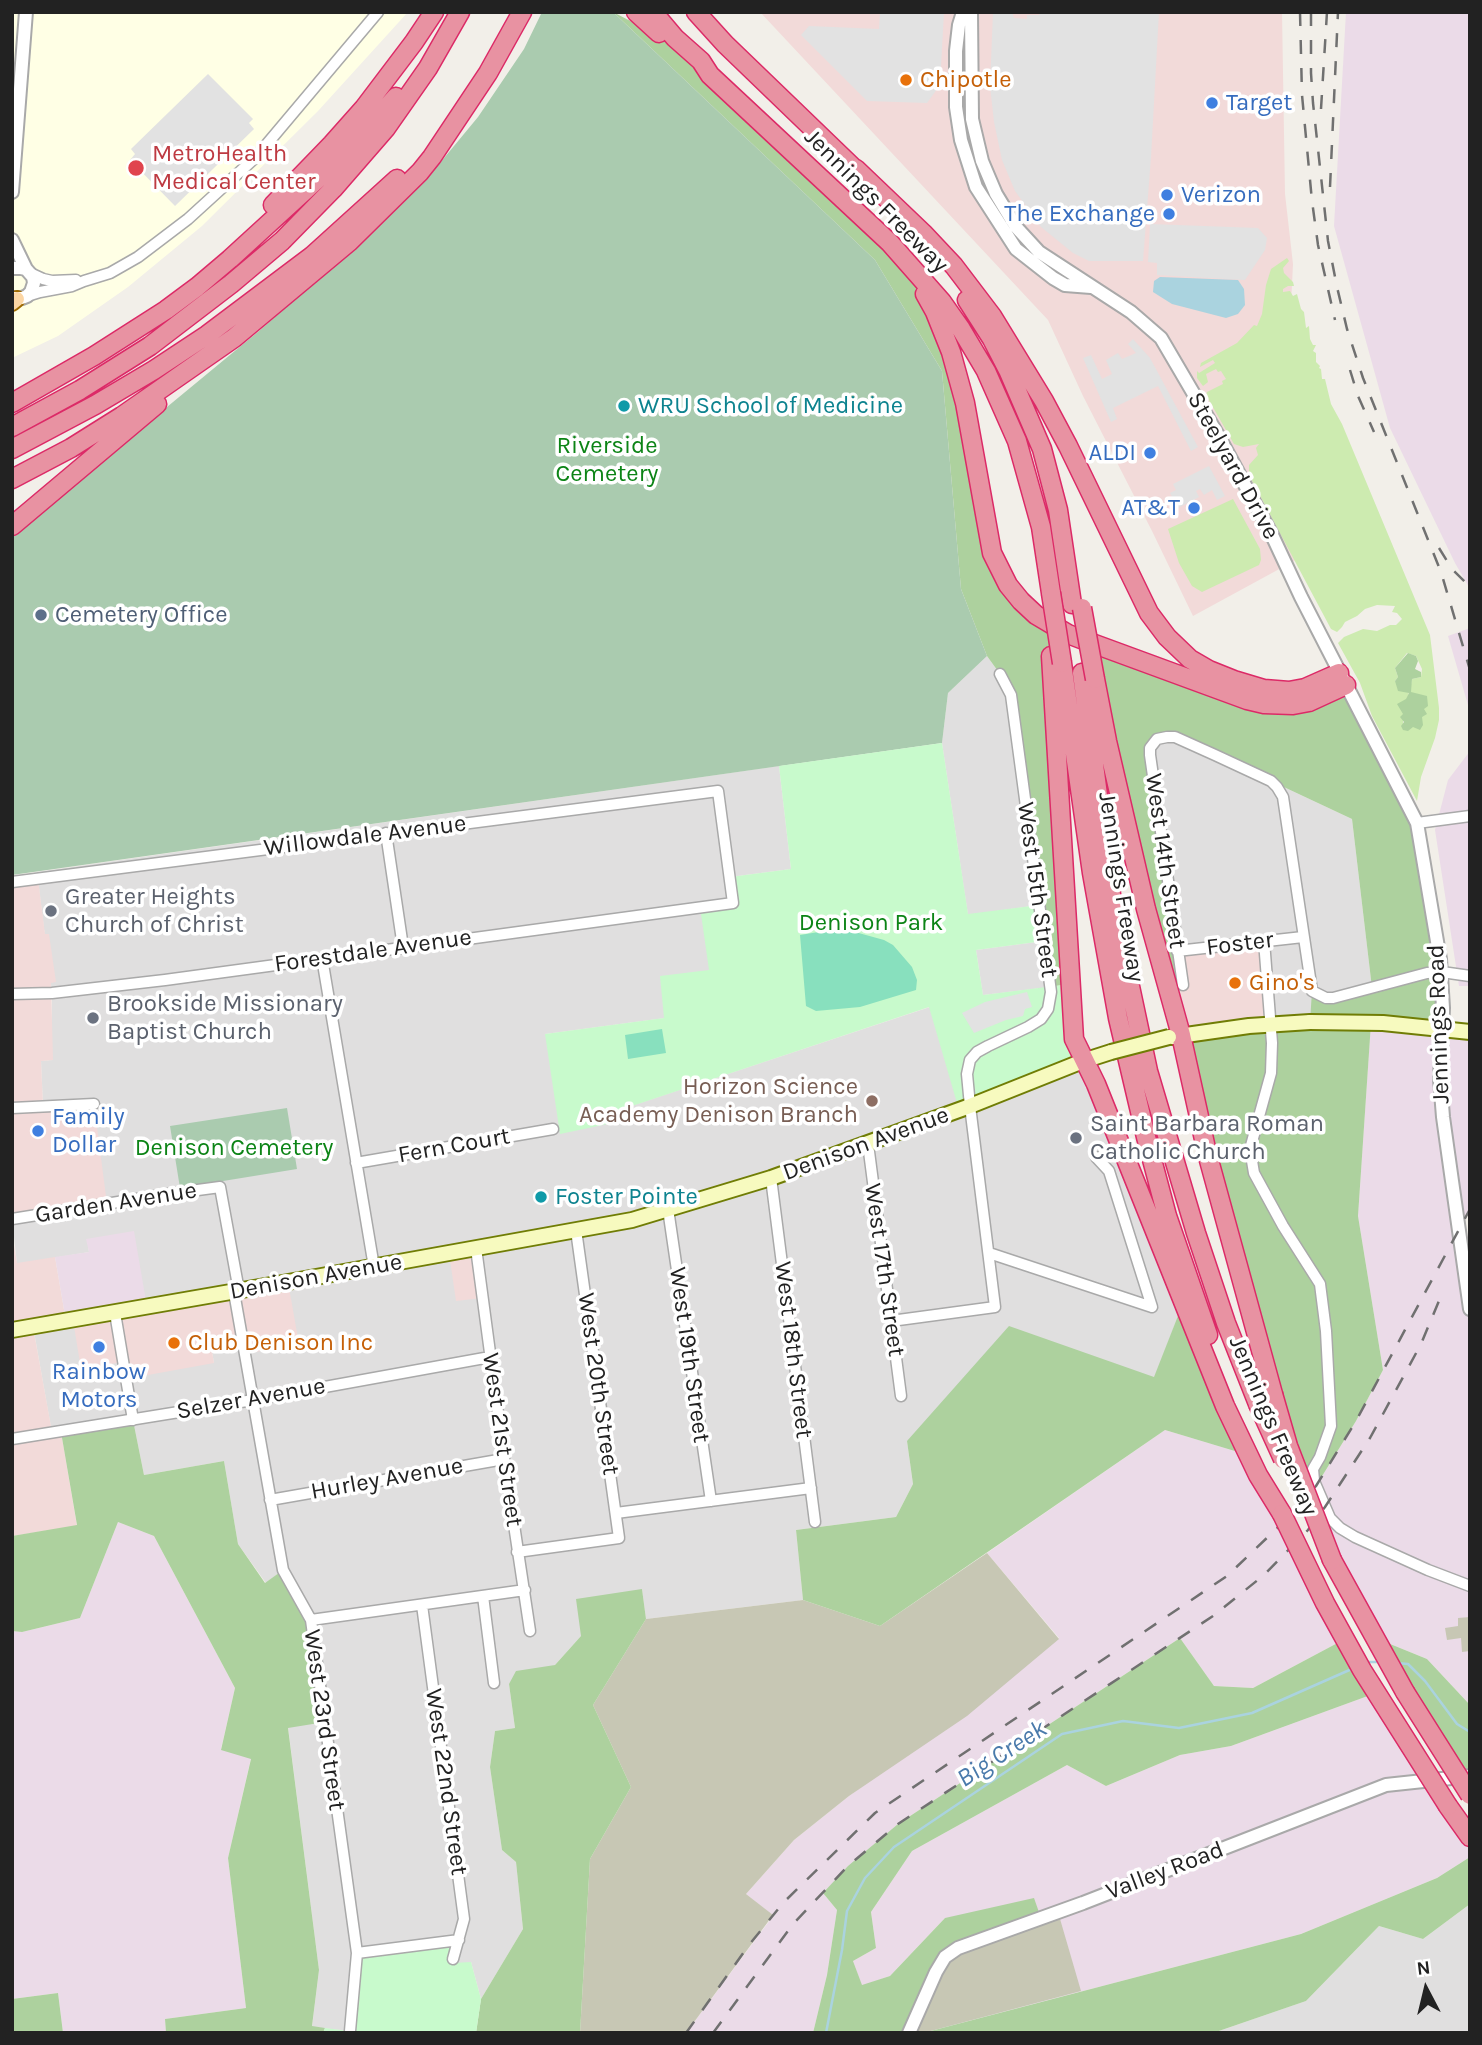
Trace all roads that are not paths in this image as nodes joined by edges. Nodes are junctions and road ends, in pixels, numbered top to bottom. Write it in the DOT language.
graph roads {
  1 [pos="26,12"];
  2 [pos="378,12"];
  3 [pos="434,12"];
  4 [pos="522,12"];
  5 [pos="636,12"];
  6 [pos="653,12"];
  7 [pos="696,12"];
  8 [pos="963,12"];
  9 [pos="971,12"];
  10 [pos="457,18"];
  11 [pos="488,73"];
  12 [pos="710,75"];
  13 [pos="856,169"];
  14 [pos="12,192"];
  15 [pos="12,240"];
  16 [pos="908,263"];
  17 [pos="12,268"];
  18 [pos="28,271"];
  19 [pos="84,281"];
  20 [pos="1091,287"];
  21 [pos="17,299"];
  22 [pos="234,338"];
  23 [pos="94,356"];
  24 [pos="17,400"];
  25 [pos="12,427"];
  26 [pos="12,449"];
  27 [pos="12,479"];
  28 [pos="12,526"];
  29 [pos="1057,659"];
  30 [pos="1000,674"];
  31 [pos="1088,676"];
  32 [pos="1343,679"];
  33 [pos="1470,816"];
  34 [pos="1417,823"];
  35 [pos="386,833"];
  36 [pos="12,882"];
  37 [pos="733,903"];
  38 [pos="1303,937"];
  39 [pos="1264,941"];
  40 [pos="403,947"];
  41 [pos="1177,951"];
  42 [pos="321,958"];
  43 [pos="1442,972"];
  44 [pos="1470,976"];
  45 [pos="1183,985"];
  46 [pos="12,994"];
  47 [pos="1271,1024"];
  48 [pos="1470,1032"];
  49 [pos="1175,1036"];
  50 [pos="1083,1061"];
  51 [pos="94,1104"];
  52 [pos="970,1106"];
  53 [pos="12,1108"];
  54 [pos="553,1129"];
  55 [pos="868,1144"];
  56 [pos="1096,1157"];
  57 [pos="356,1163"];
  58 [pos="771,1178"];
  59 [pos="220,1187"];
  60 [pos="668,1209"];
  61 [pos="12,1219"];
  62 [pos="576,1230"];
  63 [pos="476,1248"];
  64 [pos="989,1253"];
  65 [pos="374,1267"];
  66 [pos="236,1292"];
  67 [pos="1470,1309"];
  68 [pos="115,1313"];
  69 [pos="891,1321"];
  70 [pos="12,1330"];
  71 [pos="490,1357"];
  72 [pos="901,1396"];
  73 [pos="253,1400"];
  74 [pos="1229,1404"];
  75 [pos="133,1420"];
  76 [pos="12,1439"];
  77 [pos="504,1459"];
  78 [pos="811,1488"];
  79 [pos="270,1500"];
  80 [pos="710,1501"];
  81 [pos="616,1513"];
  82 [pos="816,1522"];
  83 [pos="517,1552"];
  84 [pos="1332,1560"];
  85 [pos="1470,1586"];
  86 [pos="525,1590"];
  87 [pos="483,1595"];
  88 [pos="422,1605"];
  89 [pos="311,1620"];
  90 [pos="530,1631"];
  91 [pos="494,1683"];
  92 [pos="1470,1776"];
  93 [pos="1470,1795"];
  94 [pos="1470,1837"];
  95 [pos="459,1941"];
  96 [pos="357,1953"];
  97 [pos="453,1959"];
  98 [pos="350,2031"];
  99 [pos="909,2033"];
  1 -- 14 [label="street"];
  2 -- 19 [label="street"];
  3 -- 23 [label="highway"];
  4 -- 11 [label="highway"];
  5 -- 12 [label="highway"];
  6 -- 12 [label="highway, Jennings Freeway"];
  7 -- 13 [label="highway, Jennings Freeway"];
  8 -- 20 [label="street, Steelyard Drive"];
  9 -- 20 [label="street, Steelyard Drive"];
  10 -- 23 [label="highway"];
  10 -- 25 [label="highway"];
  11 -- 22 [label="highway"];
  11 -- 26 [label="highway"];
  12 -- 16 [label="highway, Jennings Freeway"];
  13 -- 31 [label="highway, Jennings Freeway, bridge"];
  13 -- 32 [label="highway"];
  15 -- 18 [label="street"];
  16 -- 29 [label="highway, Jennings Freeway, bridge"];
  16 -- 32 [label="highway"];
  17 -- 18 [label="street"];
  18 -- 19 [label="street"];
  18 -- 21 [label="street"];
  19 -- 21 [label="street"];
  20 -- 32 [label="street, Steelyard Drive"];
  22 -- 27 [label="highway"];
  22 -- 28 [label="highway"];
  23 -- 24 [label="highway"];
  29 -- 50 [label="highway"];
  29 -- 74 [label="highway, Jennings Freeway"];
  30 -- 52 [label="street, West 15th Street"];
  31 -- 49 [label="highway"];
  31 -- 84 [label="highway, Jennings Freeway, bridge"];
  32 -- 34 [label="street, Jennings Road"];
  33 -- 34 [label="street"];
  34 -- 43 [label="street, Jennings Road"];
  35 -- 36 [label="street, Willowdale Avenue"];
  35 -- 37 [label="street, Willowdale Avenue"];
  35 -- 40 [label="street"];
  37 -- 40 [label="street, Forestdale Avenue"];
  38 -- 39 [label="street, Foster"];
  38 -- 41 [label="street, West 14th Street"];
  38 -- 43 [label="street"];
  39 -- 41 [label="street, Foster"];
  39 -- 47 [label="street"];
  40 -- 42 [label="street, Forestdale Avenue"];
  41 -- 45 [label="street, West 14th Street"];
  42 -- 46 [label="street, Forestdale Avenue"];
  42 -- 57 [label="street"];
  43 -- 44 [label="street"];
  43 -- 67 [label="street, Jennings Road"];
  47 -- 48 [label="main road, Denison Avenue, bridge"];
  47 -- 49 [label="main road, Denison Avenue"];
  47 -- 85 [label="street"];
  49 -- 50 [label="main road, Denison Avenue, bridge"];
  49 -- 84 [label="highway, bridge"];
  50 -- 52 [label="main road, Denison Avenue"];
  50 -- 74 [label="highway"];
  51 -- 53 [label="street"];
  52 -- 55 [label="main road, Denison Avenue"];
  52 -- 64 [label="street"];
  54 -- 57 [label="street, Fern Court"];
  55 -- 58 [label="main road, Denison Avenue"];
  55 -- 69 [label="street, West 17th Street"];
  56 -- 64 [label="street"];
  57 -- 65 [label="street"];
  58 -- 60 [label="main road, Denison Avenue"];
  58 -- 78 [label="street, West 18th Street"];
  59 -- 61 [label="street, Garden Avenue"];
  59 -- 66 [label="street, West 23rd Street"];
  60 -- 62 [label="main road, Denison Avenue"];
  60 -- 80 [label="street, West 19th Street"];
  62 -- 63 [label="main road, Denison Avenue"];
  62 -- 81 [label="street, West 20th Street"];
  63 -- 65 [label="main road, Denison Avenue"];
  63 -- 71 [label="street, West 21st Street"];
  64 -- 69 [label="street"];
  65 -- 66 [label="main road, Denison Avenue"];
  66 -- 68 [label="main road, Denison Avenue"];
  66 -- 73 [label="street, West 23rd Street"];
  68 -- 70 [label="main road, Denison Avenue"];
  68 -- 75 [label="street"];
  69 -- 72 [label="street, West 17th Street"];
  71 -- 73 [label="street, Selzer Avenue"];
  71 -- 77 [label="street, West 21st Street"];
  73 -- 75 [label="street, Selzer Avenue"];
  73 -- 79 [label="street, West 23rd Street"];
  74 -- 94 [label="highway, Jennings Freeway, bridge"];
  75 -- 76 [label="street, Selzer Avenue"];
  77 -- 79 [label="street, Hurley Avenue"];
  77 -- 83 [label="street, West 21st Street"];
  78 -- 80 [label="street"];
  78 -- 82 [label="street, West 18th Street"];
  79 -- 89 [label="street, West 23rd Street"];
  80 -- 81 [label="street"];
  81 -- 83 [label="street, West 20th Street"];
  83 -- 86 [label="street, West 21st Street"];
  84 -- 93 [label="highway, Jennings Freeway, bridge"];
  86 -- 87 [label="street"];
  86 -- 90 [label="street, West 21st Street"];
  87 -- 88 [label="street"];
  87 -- 91 [label="street"];
  88 -- 89 [label="street"];
  88 -- 95 [label="street, West 22nd Street"];
  89 -- 96 [label="street, West 23rd Street"];
  92 -- 99 [label="street, Valley Road"];
  95 -- 96 [label="street"];
  95 -- 97 [label="street, West 22nd Street"];
  96 -- 98 [label="street, West 23rd Street"];
}
